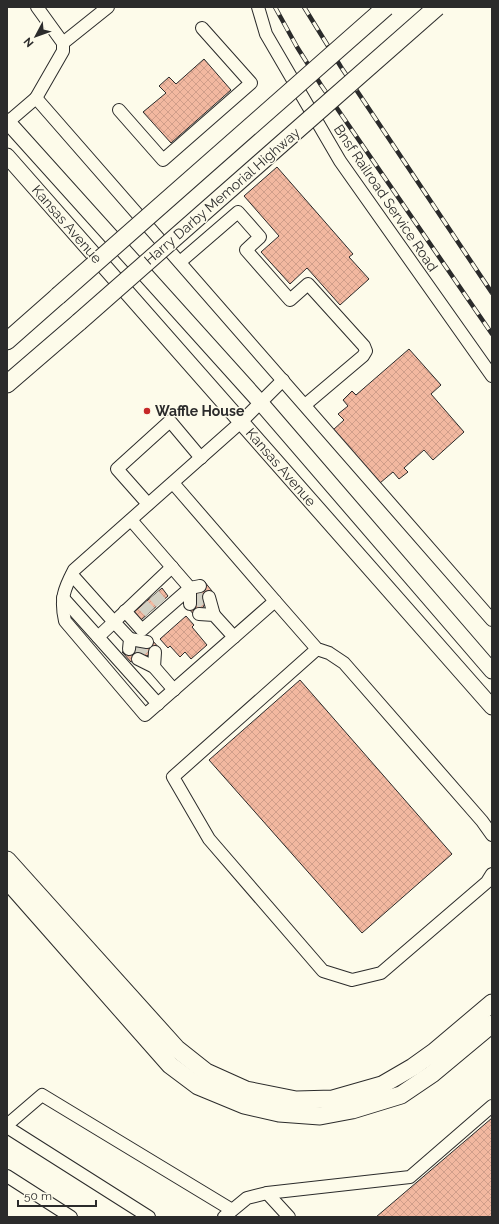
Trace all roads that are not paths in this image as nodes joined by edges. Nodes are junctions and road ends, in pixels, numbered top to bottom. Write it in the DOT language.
graph roads {
  1 [pos="37,7"];
  2 [pos="108,7"];
  3 [pos="258,7"];
  4 [pos="386,7"];
  5 [pos="437,7"];
  6 [pos="95,11"];
  7 [pos="202,28"];
  8 [pos="63,43"];
  9 [pos="36,98"];
  10 [pos="119,110"];
  11 [pos="7,122"];
  12 [pos="7,156"];
  13 [pos="180,262"];
  14 [pos="7,341"];
  15 [pos="492,376"];
  16 [pos="283,380"];
  17 [pos="7,384"];
  18 [pos="260,402"];
  19 [pos="305,405"];
  20 [pos="241,422"];
  21 [pos="201,458"];
  22 [pos="173,483"];
  23 [pos="148,504"];
  24 [pos="131,520"];
  25 [pos="172,567"];
  26 [pos="72,574"];
  27 [pos="63,598"];
  28 [pos="157,599"];
  29 [pos="275,601"];
  30 [pos="147,609"];
  31 [pos="126,611"];
  32 [pos="214,615"];
  33 [pos="492,620"];
  34 [pos="114,622"];
  35 [pos="98,637"];
  36 [pos="234,637"];
  37 [pos="136,644"];
  38 [pos="317,649"];
  39 [pos="154,667"];
  40 [pos="492,671"];
  41 [pos="174,690"];
  42 [pos="158,704"];
  43 [pos="492,707"];
  44 [pos="492,835"];
  45 [pos="7,860"];
  46 [pos="492,874"];
  47 [pos="7,880"];
  48 [pos="492,1003"];
  49 [pos="492,1024"];
  50 [pos="492,1106"];
  51 [pos="7,1126"];
  52 [pos="7,1176"];
  53 [pos="267,1193"];
  54 [pos="228,1214"];
  55 [pos="71,1217"];
  56 [pos="148,1217"];
  57 [pos="289,1217"];
  1 -- 8 [label="street"];
  2 -- 6 [label="street"];
  3 -- 15 [label="street, Bnsf Railroad Service Road"];
  4 -- 14 [label="highway, bridge"];
  5 -- 17 [label="highway, Harry Darby Memorial Highway, bridge"];
  6 -- 8 [label="street"];
  7 -- 10 [label="street"];
  8 -- 9 [label="street"];
  9 -- 11 [label="street"];
  9 -- 13 [label="street"];
  11 -- 18 [label="main road, Kansas Avenue"];
  12 -- 20 [label="main road, Kansas Avenue"];
  13 -- 16 [label="street"];
  13 -- 19 [label="street"];
  16 -- 18 [label="street"];
  16 -- 19 [label="street"];
  18 -- 20 [label="street"];
  18 -- 40 [label="main road, Kansas Avenue"];
  19 -- 33 [label="street"];
  20 -- 21 [label="street"];
  20 -- 43 [label="main road, Kansas Avenue"];
  21 -- 22 [label="street"];
  21 -- 23 [label="street"];
  22 -- 23 [label="street"];
  22 -- 29 [label="street"];
  23 -- 24 [label="street"];
  24 -- 25 [label="street"];
  24 -- 26 [label="street"];
  25 -- 28 [label="street"];
  25 -- 28 [label="street"];
  26 -- 27 [label="street"];
  26 -- 34 [label="street"];
  27 -- 35 [label="street"];
  27 -- 42 [label="street"];
  28 -- 30 [label="street"];
  28 -- 30 [label="street"];
  29 -- 36 [label="street"];
  29 -- 38 [label="street"];
  30 -- 31 [label="street"];
  30 -- 31 [label="street"];
  31 -- 34 [label="street"];
  32 -- 32 [label="street"];
  32 -- 36 [label="street"];
  34 -- 35 [label="street"];
  34 -- 37 [label="street"];
  35 -- 42 [label="street"];
  36 -- 41 [label="street"];
  38 -- 44 [label="street"];
  38 -- 46 [label="street"];
  39 -- 39 [label="street"];
  39 -- 41 [label="street"];
  41 -- 42 [label="street"];
  45 -- 48 [label="highway"];
  47 -- 49 [label="highway"];
  50 -- 53 [label="street"];
  51 -- 54 [label="street"];
  51 -- 56 [label="street"];
  52 -- 55 [label="street"];
  53 -- 54 [label="street"];
  53 -- 57 [label="street"];
}
